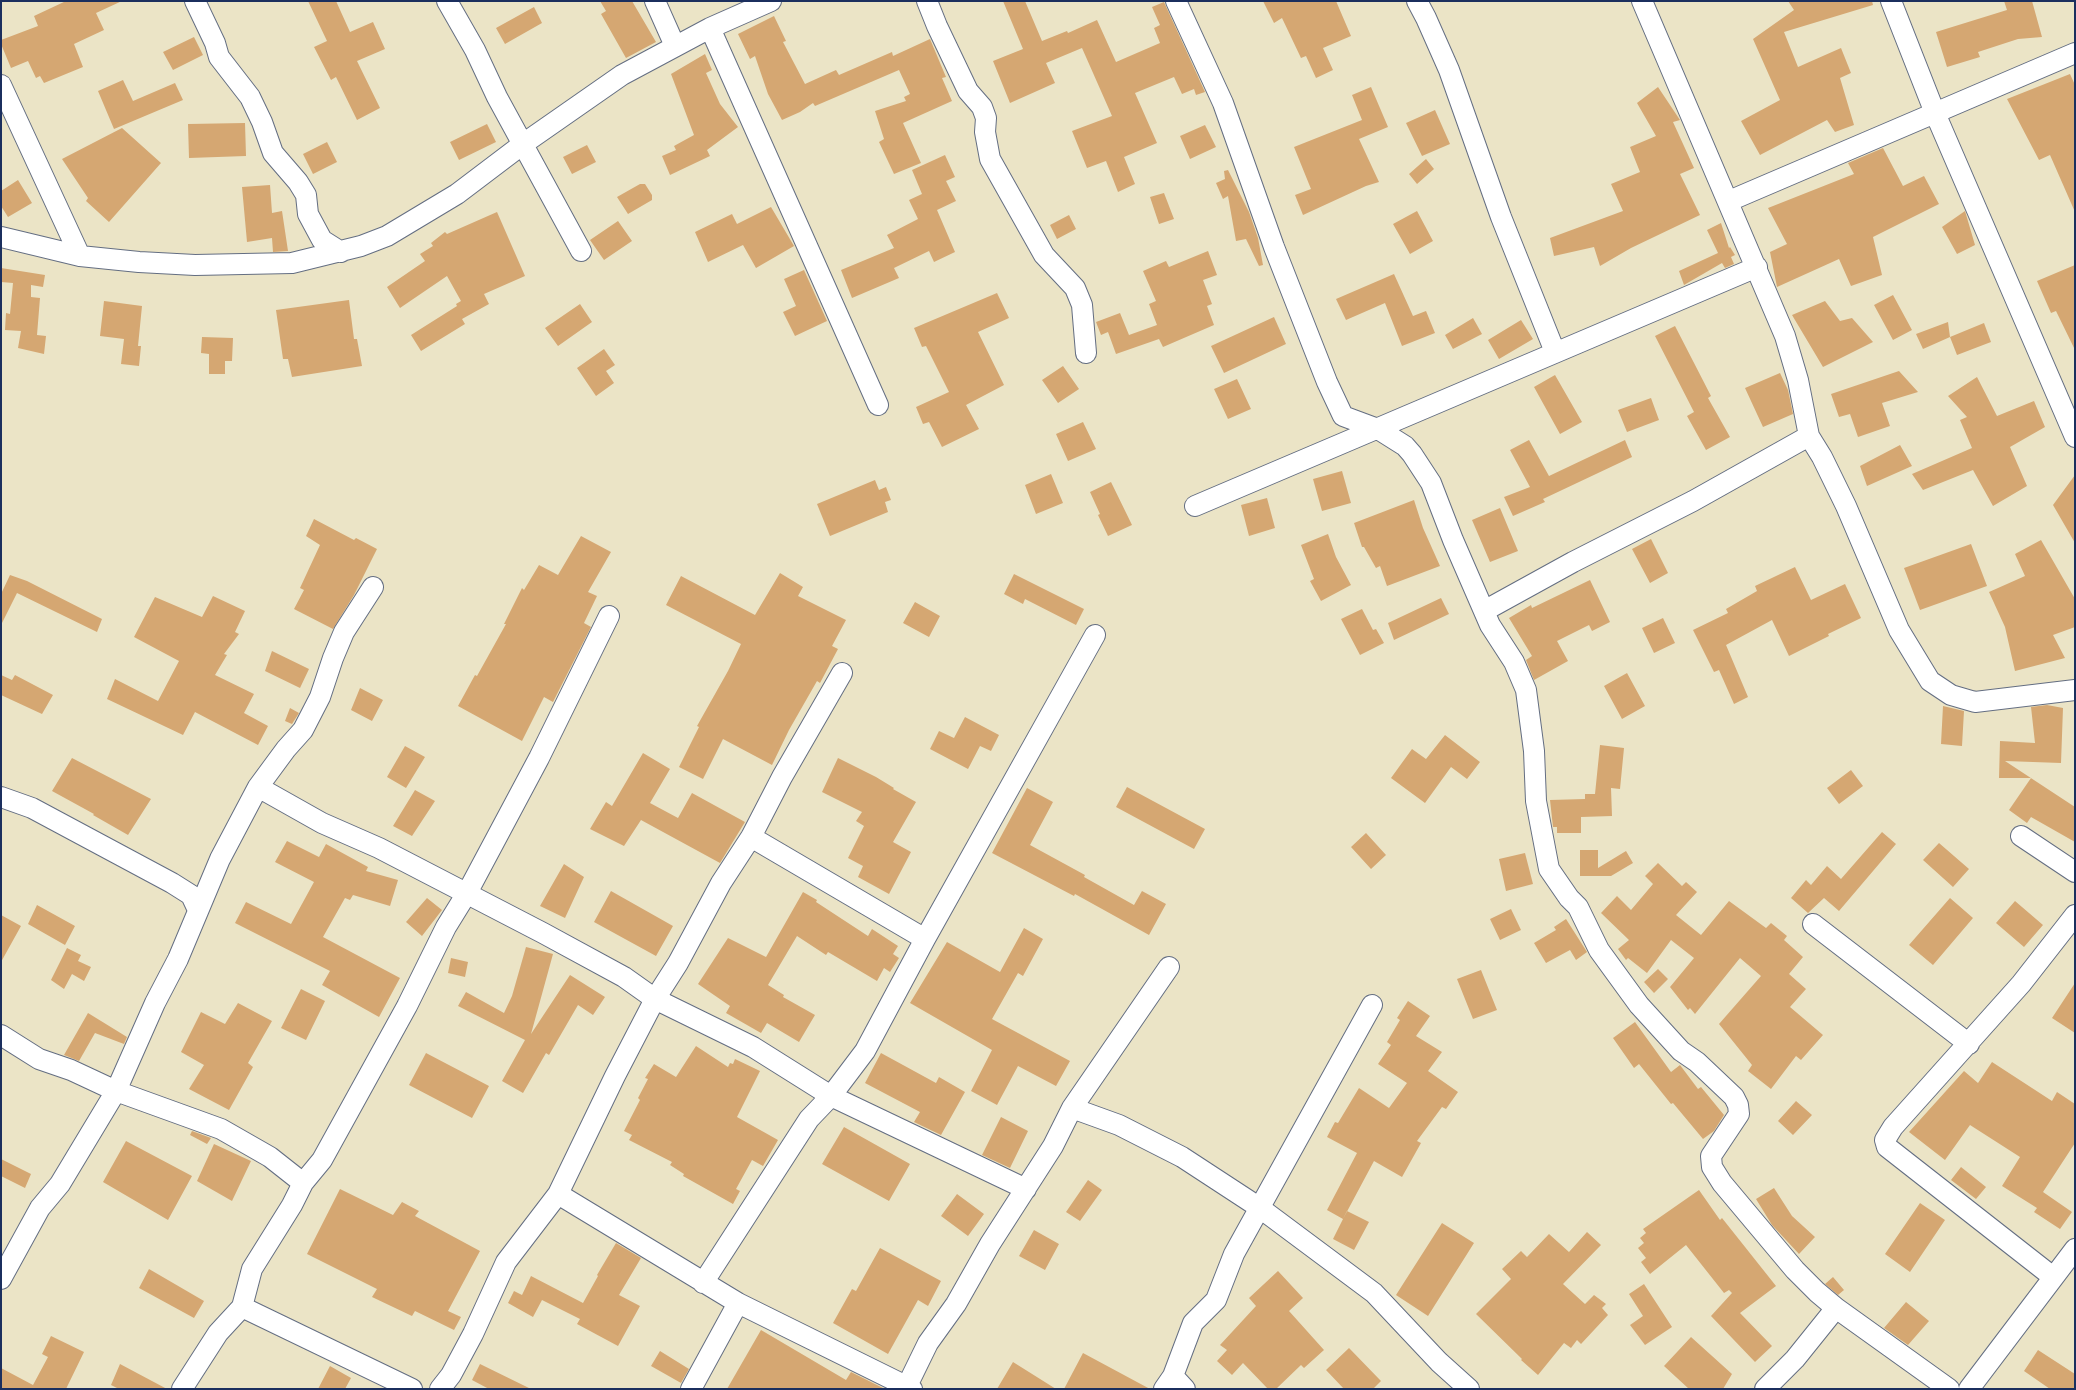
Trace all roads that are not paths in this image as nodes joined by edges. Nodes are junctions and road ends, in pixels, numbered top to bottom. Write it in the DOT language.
graph roads {
  1 [pos="195,1"];
  2 [pos="448,1"];
  3 [pos="656,1"];
  4 [pos="771,1"];
  5 [pos="927,1"];
  6 [pos="1176,1"];
  7 [pos="1417,1"];
  8 [pos="1642,1"];
  9 [pos="1891,1"];
  10 [pos="710,28"];
  11 [pos="675,46"];
  12 [pos="2075,53"];
  13 [pos="1,86"];
  14 [pos="1935,113"];
  15 [pos="522,144"];
  16 [pos="1729,201"];
  17 [pos="1,237"];
  18 [pos="582,251"];
  19 [pos="341,252"];
  20 [pos="80,256"];
  21 [pos="1756,267"];
  22 [pos="1555,352"];
  23 [pos="1086,353"];
  24 [pos="878,405"];
  25 [pos="1378,429"];
  26 [pos="1809,436"];
  27 [pos="2075,437"];
  28 [pos="1195,506"];
  29 [pos="373,587"];
  30 [pos="1484,611"];
  31 [pos="609,616"];
  32 [pos="1094,635"];
  33 [pos="842,673"];
  34 [pos="2075,690"];
  35 [pos="258,787"];
  36 [pos="1,797"];
  37 [pos="2021,836"];
  38 [pos="751,837"];
  39 [pos="2075,872"];
  40 [pos="467,893"];
  41 [pos="198,910"];
  42 [pos="2075,915"];
  43 [pos="1813,924"];
  44 [pos="925,939"];
  45 [pos="1169,967"];
  46 [pos="655,999"];
  47 [pos="1372,1005"];
  48 [pos="1,1035"];
  49 [pos="1969,1044"];
  50 [pos="116,1091"];
  51 [pos="831,1096"];
  52 [pos="1072,1108"];
  53 [pos="303,1183"];
  54 [pos="1026,1189"];
  55 [pos="558,1194"];
  56 [pos="1260,1208"];
  57 [pos="2075,1249"];
  58 [pos="2053,1277"];
  59 [pos="1,1279"];
  60 [pos="703,1283"];
  61 [pos="738,1303"];
  62 [pos="242,1307"];
  63 [pos="1836,1308"];
  64 [pos="1174,1385"];
  65 [pos="1776,1385"];
  66 [pos="910,1387"];
  67 [pos="182,1389"];
  68 [pos="412,1389"];
  69 [pos="440,1389"];
  70 [pos="691,1389"];
  71 [pos="1469,1389"];
  72 [pos="1949,1389"];
  73 [pos="1969,1389"];
  1 -- 19 [label="street"];
  2 -- 15 [label="street"];
  3 -- 11 [label="street"];
  4 -- 10 [label="street"];
  5 -- 23 [label="street"];
  6 -- 25 [label="street"];
  7 -- 22 [label="street"];
  8 -- 16 [label="street"];
  9 -- 14 [label="street"];
  10 -- 11 [label="street"];
  10 -- 24 [label="street"];
  11 -- 15 [label="street"];
  12 -- 14 [label="street"];
  13 -- 20 [label="street"];
  14 -- 16 [label="street"];
  14 -- 27 [label="street"];
  15 -- 18 [label="street"];
  15 -- 19 [label="street"];
  16 -- 21 [label="street"];
  17 -- 20 [label="street"];
  19 -- 20 [label="street"];
  21 -- 22 [label="street"];
  21 -- 26 [label="street"];
  22 -- 25 [label="street"];
  25 -- 28 [label="street"];
  25 -- 30 [label="street"];
  26 -- 30 [label="street"];
  26 -- 34 [label="street"];
  29 -- 35 [label="street"];
  30 -- 63 [label="street"];
  31 -- 40 [label="street"];
  32 -- 44 [label="street"];
  33 -- 38 [label="street"];
  35 -- 40 [label="street"];
  35 -- 41 [label="street"];
  36 -- 41 [label="street"];
  37 -- 39 [label="street"];
  38 -- 44 [label="street"];
  38 -- 46 [label="street"];
  40 -- 46 [label="street"];
  40 -- 53 [label="street"];
  41 -- 50 [label="street"];
  42 -- 49 [label="street"];
  43 -- 49 [label="street"];
  44 -- 51 [label="street"];
  45 -- 52 [label="street"];
  46 -- 51 [label="street"];
  46 -- 55 [label="street"];
  47 -- 56 [label="street"];
  48 -- 50 [label="street"];
  49 -- 58 [label="street"];
  50 -- 53 [label="street"];
  50 -- 59 [label="street"];
  51 -- 54 [label="street"];
  51 -- 60 [label="street"];
  52 -- 54 [label="street"];
  52 -- 56 [label="street"];
  53 -- 62 [label="street"];
  54 -- 66 [label="street"];
  55 -- 60 [label="street"];
  55 -- 69 [label="street"];
  56 -- 64 [label="street"];
  56 -- 71 [label="street"];
  57 -- 58 [label="street"];
  58 -- 73 [label="street"];
  60 -- 61 [label="street"];
  61 -- 66 [label="street"];
  61 -- 70 [label="street"];
  62 -- 67 [label="street"];
  62 -- 68 [label="street"];
  63 -- 65 [label="street"];
  63 -- 72 [label="street"];
}
